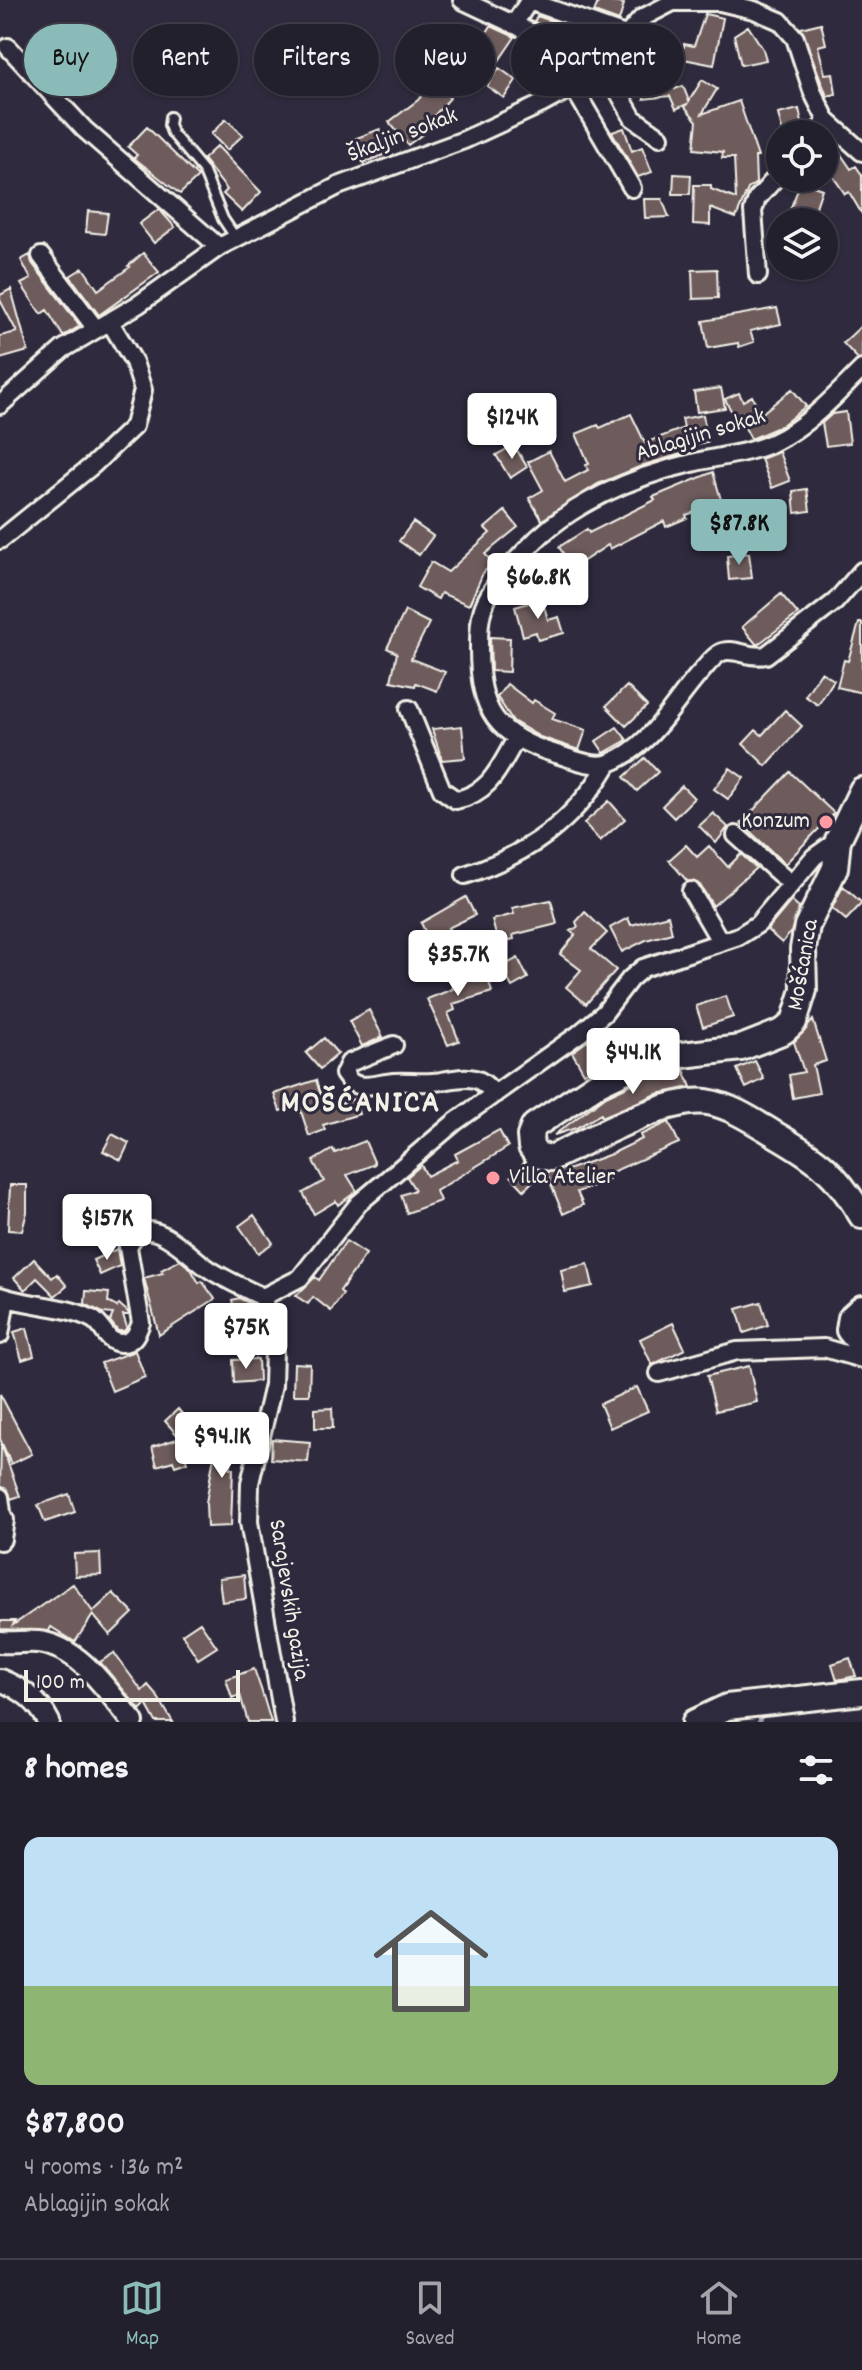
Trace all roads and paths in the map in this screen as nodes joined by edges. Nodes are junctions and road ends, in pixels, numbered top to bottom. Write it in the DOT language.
graph roads {
  1 [pos="462,0"];
  2 [pos="647,0"];
  3 [pos="642,18"];
  4 [pos="514,24"];
  5 [pos="596,24"];
  6 [pos="637,24"];
  7 [pos="8,47"];
  8 [pos="554,96"];
  9 [pos="578,96"];
  10 [pos="621,96"];
  11 [pos="170,117"];
  12 [pos="826,120"];
  13 [pos="838,131"];
  14 [pos="660,137"];
  15 [pos="862,152"];
  16 [pos="632,188"];
  17 [pos="766,189"];
  18 [pos="235,237"];
  19 [pos="219,247"];
  20 [pos="41,256"];
  21 [pos="758,275"];
  22 [pos="103,325"];
  23 [pos="862,369"];
  24 [pos="0,405"];
  25 [pos="0,540"];
  26 [pos="862,571"];
  27 [pos="409,709"];
  28 [pos="516,739"];
  29 [pos="608,764"];
  30 [pos="862,790"];
  31 [pos="736,835"];
  32 [pos="838,840"];
  33 [pos="465,875"];
  34 [pos="791,884"];
  35 [pos="691,891"];
  36 [pos="720,941"];
  37 [pos="394,1045"];
  38 [pos="495,1094"];
  39 [pos="862,1216"];
  40 [pos="3,1297"];
  41 [pos="263,1297"];
  42 [pos="862,1308"];
  43 [pos="0,1335"];
  44 [pos="862,1346"];
  45 [pos="862,1359"];
  46 [pos="659,1373"];
  47 [pos="0,1497"];
  48 [pos="1,1527"];
  49 [pos="0,1642"];
  50 [pos="0,1680"];
  51 [pos="862,1692"];
  52 [pos="49,1722"];
  53 [pos="133,1722"];
  54 [pos="284,1722"];
  55 [pos="695,1722"];
  1 -- 4 [label="street"];
  2 -- 3 [label="street"];
  3 -- 6 [label="street, Škaljin sokak"];
  3 -- 12 [label="street, Škaljin sokak"];
  4 -- 5 [label="street"];
  7 -- 19 [label="street"];
  8 -- 18 [label="street, Škaljin sokak"];
  9 -- 16 [label="street"];
  10 -- 14 [label="street"];
  11 -- 18 [label="lane"];
  13 -- 15 [label="street, Škaljin sokak"];
  17 -- 21 [label="street"];
  18 -- 19 [label="street, Škaljin sokak"];
  19 -- 22 [label="street, Škaljin sokak"];
  20 -- 22 [label="street"];
  22 -- 24 [label="street, Škaljin sokak"];
  22 -- 25 [label="street"];
  23 -- 28 [label="street, Ablagijin sokak"];
  26 -- 29 [label="street"];
  27 -- 28 [label="street"];
  28 -- 29 [label="street, Ablagijin sokak"];
  29 -- 33 [label="street"];
  30 -- 32 [label="main road"];
  31 -- 34 [label="street"];
  32 -- 34 [label="street"];
  32 -- 39 [label="main road, Mošćanica"];
  34 -- 36 [label="street"];
  35 -- 36 [label="street"];
  36 -- 38 [label="street"];
  37 -- 38 [label="street"];
  38 -- 41 [label="street"];
  40 -- 41 [label="street"];
  40 -- 43 [label="street"];
  41 -- 54 [label="street, Sarajevskih gazija"];
  42 -- 44 [label="main road"];
  45 -- 46 [label="street"];
  47 -- 48 [label="street"];
  49 -- 53 [label="street"];
  50 -- 52 [label="street"];
  51 -- 55 [label="main road"];
}
